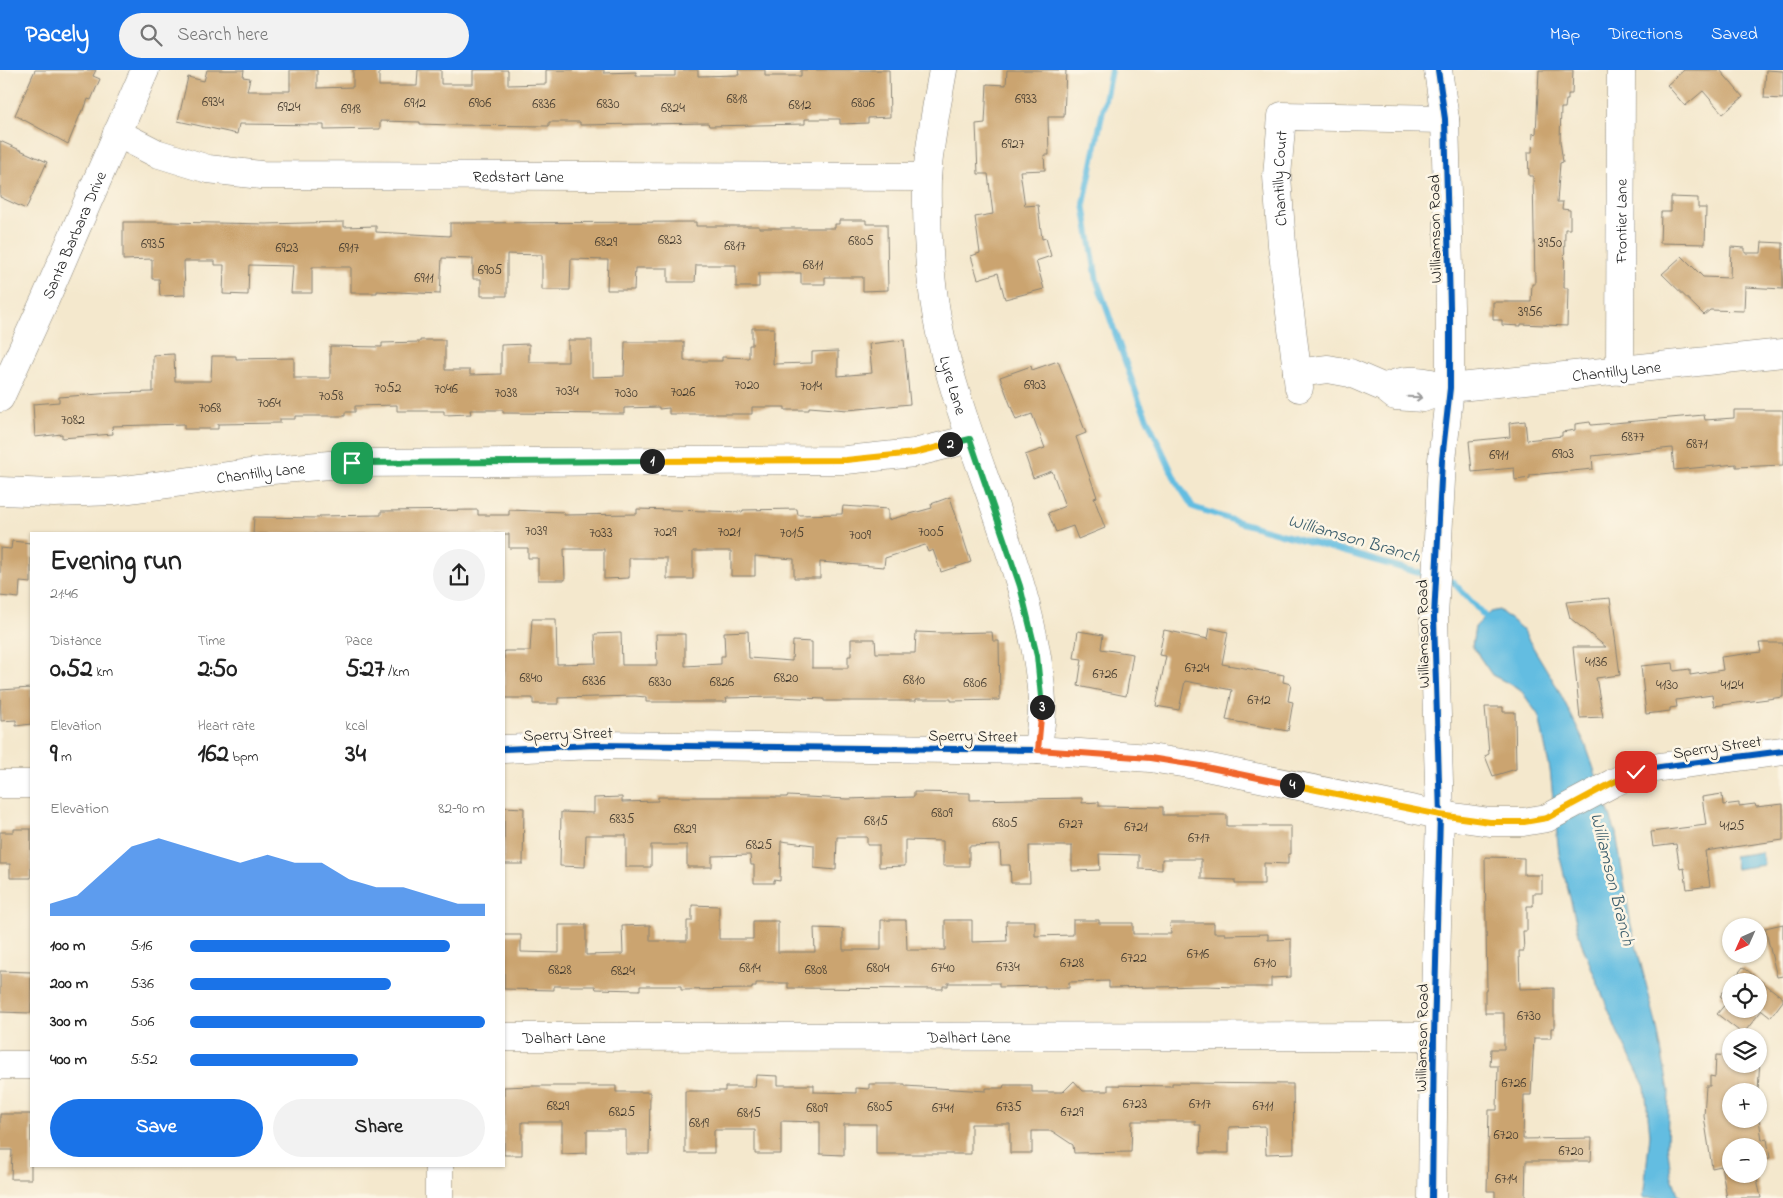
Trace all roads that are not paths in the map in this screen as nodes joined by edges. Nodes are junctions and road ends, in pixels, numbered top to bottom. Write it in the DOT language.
graph roads {
  1 [pos="145,70"];
  2 [pos="944,70"];
  3 [pos="1438,70"];
  4 [pos="1621,70"];
  5 [pos="1445,119"];
  6 [pos="117,134"];
  7 [pos="928,177"];
  8 [pos="1783,353"];
  9 [pos="1620,371"];
  10 [pos="1450,388"];
  11 [pos="0,398"];
  12 [pos="970,439"];
  13 [pos="0,491"];
  14 [pos="505,749"];
  15 [pos="1038,750"];
  16 [pos="1783,751"];
  17 [pos="0,784"];
  18 [pos="30,784"];
  19 [pos="1440,815"];
  20 [pos="1434,1036"];
  21 [pos="505,1037"];
  22 [pos="0,1065"];
  23 [pos="30,1065"];
  24 [pos="439,1167"];
  25 [pos="439,1198"];
  26 [pos="1432,1198"];
  1 -- 6 [label="street, Santa Barbara Drive"];
  2 -- 7 [label="street, Lyre Lane"];
  3 -- 5 [label="street, Williamson Road"];
  4 -- 9 [label="street, Frontier Lane"];
  5 -- 10 [label="street, Williamson Road"];
  5 -- 10 [label="street, Chantilly Court"];
  6 -- 7 [label="street, Redstart Lane"];
  6 -- 11 [label="street, Santa Barbara Drive"];
  7 -- 12 [label="street, Lyre Lane"];
  8 -- 9 [label="street, Chantilly Lane"];
  9 -- 10 [label="street, Chantilly Lane"];
  10 -- 19 [label="street, Williamson Road"];
  12 -- 13 [label="street, Chantilly Lane"];
  12 -- 15 [label="street, Lyre Lane"];
  14 -- 15 [label="street, Sperry Street"];
  15 -- 19 [label="street, Sperry Street"];
  16 -- 19 [label="street, Sperry Street"];
  17 -- 18 [label="street"];
  19 -- 20 [label="street, Williamson Road"];
  20 -- 21 [label="street, Dalhart Lane"];
  20 -- 26 [label="street, Williamson Road"];
  22 -- 23 [label="street"];
  24 -- 25 [label="street"];
}
